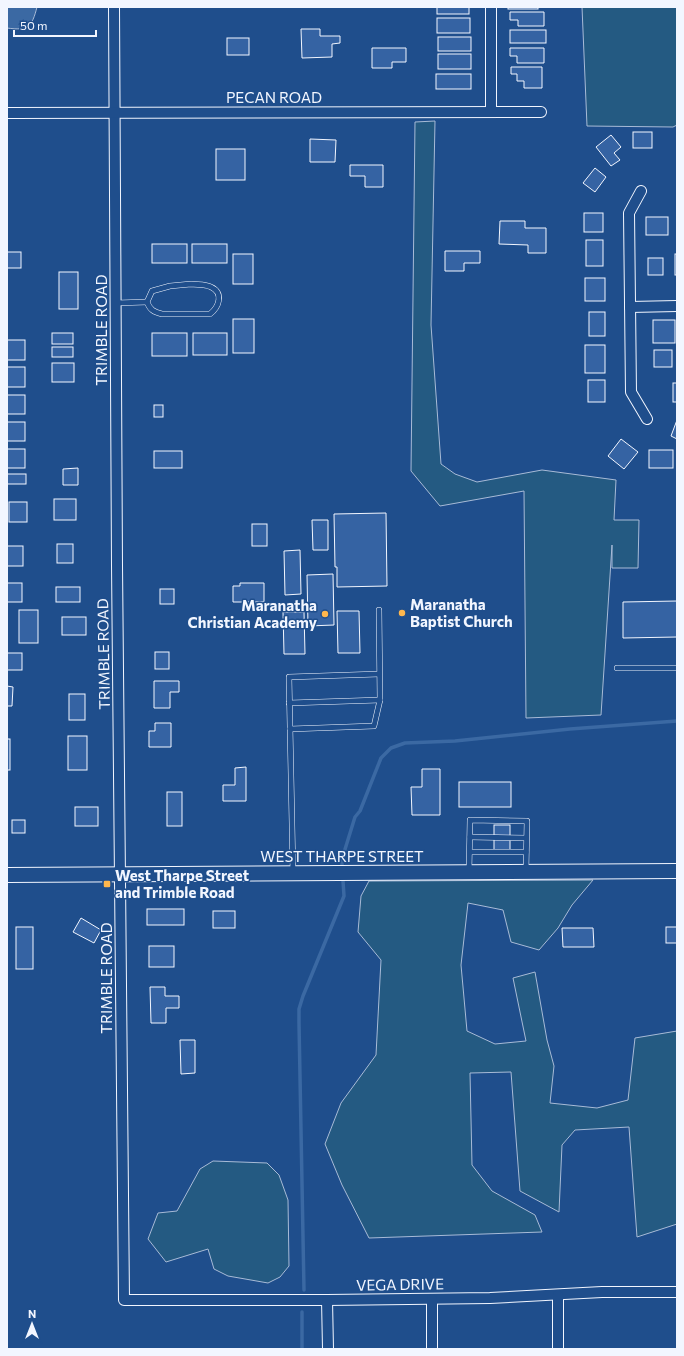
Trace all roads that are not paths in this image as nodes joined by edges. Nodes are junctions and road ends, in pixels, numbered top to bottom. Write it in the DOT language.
graph roads {
  1 [pos="114,7"];
  2 [pos="491,7"];
  3 [pos="115,112"];
  4 [pos="491,112"];
  5 [pos="540,112"];
  6 [pos="7,113"];
  7 [pos="641,191"];
  8 [pos="116,302"];
  9 [pos="147,302"];
  10 [pos="677,306"];
  11 [pos="630,307"];
  12 [pos="647,419"];
  13 [pos="379,610"];
  14 [pos="617,668"];
  15 [pos="677,668"];
  16 [pos="379,674"];
  17 [pos="380,700"];
  18 [pos="289,703"];
  19 [pos="290,729"];
  20 [pos="470,837"];
  21 [pos="526,838"];
  22 [pos="470,852"];
  23 [pos="526,852"];
  24 [pos="677,871"];
  25 [pos="469,872"];
  26 [pos="526,872"];
  27 [pos="293,874"];
  28 [pos="7,875"];
  29 [pos="120,875"];
  30 [pos="677,1292"];
  31 [pos="558,1295"];
  32 [pos="432,1299"];
  33 [pos="124,1300"];
  34 [pos="327,1300"];
  35 [pos="328,1349"];
  36 [pos="432,1349"];
  37 [pos="558,1349"];
  1 -- 3 [label="street, TRIMBLE ROAD"];
  2 -- 4 [label="street"];
  3 -- 4 [label="street, PECAN ROAD"];
  3 -- 6 [label="street, PECAN ROAD"];
  3 -- 8 [label="street, TRIMBLE ROAD"];
  4 -- 5 [label="street, PECAN ROAD"];
  7 -- 11 [label="street"];
  8 -- 9 [label="lane"];
  8 -- 29 [label="street, TRIMBLE ROAD"];
  9 -- 9 [label="lane"];
  10 -- 11 [label="street"];
  11 -- 12 [label="street"];
  13 -- 16 [label="lane"];
  14 -- 15 [label="lane"];
  16 -- 17 [label="lane"];
  16 -- 18 [label="lane"];
  17 -- 18 [label="lane"];
  17 -- 19 [label="lane"];
  18 -- 19 [label="lane"];
  19 -- 27 [label="lane"];
  20 -- 21 [label="lane"];
  20 -- 21 [label="lane"];
  20 -- 22 [label="lane"];
  21 -- 23 [label="lane"];
  22 -- 23 [label="lane"];
  22 -- 25 [label="lane"];
  23 -- 26 [label="lane"];
  24 -- 26 [label="main road, WEST THARPE STREET"];
  25 -- 26 [label="main road, WEST THARPE STREET"];
  25 -- 27 [label="main road, WEST THARPE STREET"];
  27 -- 29 [label="main road, WEST THARPE STREET"];
  28 -- 29 [label="main road, WEST THARPE STREET"];
  29 -- 33 [label="street, TRIMBLE ROAD"];
  30 -- 31 [label="street, VEGA DRIVE"];
  31 -- 32 [label="street, VEGA DRIVE"];
  31 -- 37 [label="street"];
  32 -- 34 [label="street, VEGA DRIVE"];
  32 -- 36 [label="street"];
  33 -- 34 [label="street, VEGA DRIVE"];
  34 -- 35 [label="street"];
}
